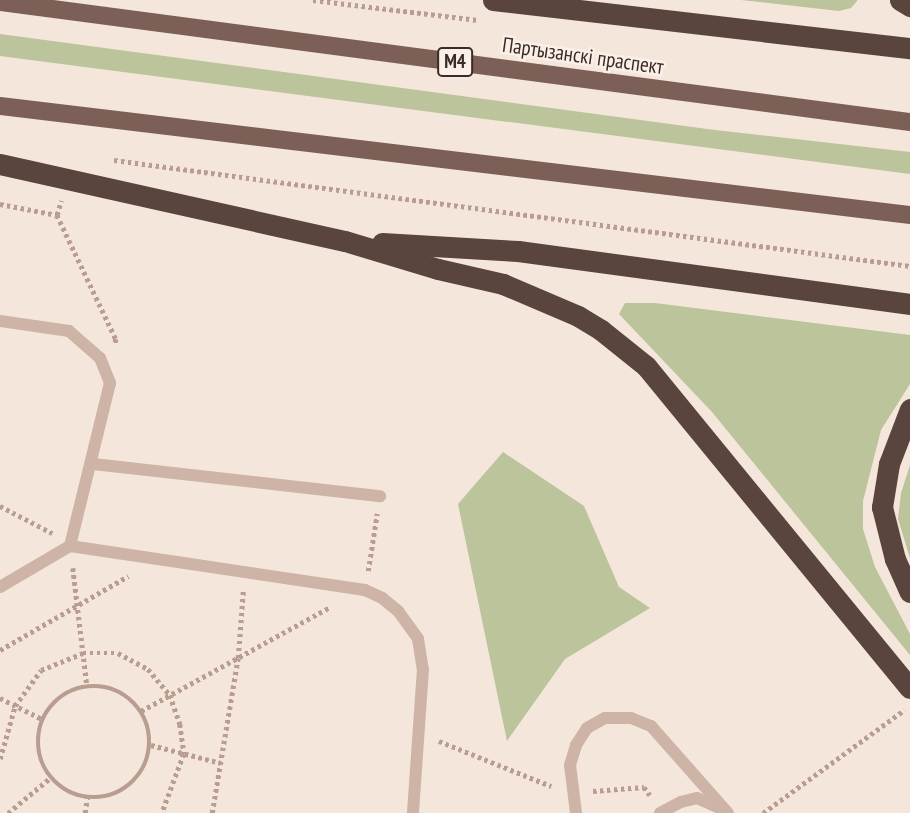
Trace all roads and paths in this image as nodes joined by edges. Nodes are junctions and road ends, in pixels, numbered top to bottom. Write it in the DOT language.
graph roads {
  1 [pos="493,0"];
  2 [pos="900,0"];
  3 [pos="0,2"];
  4 [pos="910,6"];
  5 [pos="910,48"];
  6 [pos="0,106"];
  7 [pos="910,122"];
  8 [pos="106,159"];
  9 [pos="0,163"];
  10 [pos="61,201"];
  11 [pos="0,204"];
  12 [pos="57,215"];
  13 [pos="910,215"];
  14 [pos="345,241"];
  15 [pos="910,266"];
  16 [pos="910,304"];
  17 [pos="0,321"];
  18 [pos="108,324"];
  19 [pos="910,409"];
  20 [pos="93,464"];
  21 [pos="380,496"];
  22 [pos="0,506"];
  23 [pos="70,546"];
  24 [pos="136,571"];
  25 [pos="0,587"];
  26 [pos="229,587"];
  27 [pos="243,590"];
  28 [pos="365,590"];
  29 [pos="256,592"];
  30 [pos="910,592"];
  31 [pos="321,603"];
  32 [pos="77,604"];
  33 [pos="0,650"];
  34 [pos="83,653"];
  35 [pos="238,658"];
  36 [pos="87,686"];
  37 [pos="910,688"];
  38 [pos="170,695"];
  39 [pos="0,698"];
  40 [pos="15,706"];
  41 [pos="910,706"];
  42 [pos="141,710"];
  43 [pos="43,719"];
  44 [pos="419,732"];
  45 [pos="151,745"];
  46 [pos="184,754"];
  47 [pos="0,759"];
  48 [pos="221,764"];
  49 [pos="50,778"];
  50 [pos="571,793"];
  51 [pos="87,798"];
  52 [pos="9,812"];
  53 [pos="728,812"];
  54 [pos="18,813"];
  55 [pos="85,813"];
  56 [pos="162,813"];
  57 [pos="212,813"];
  58 [pos="414,813"];
  59 [pos="576,813"];
  60 [pos="660,813"];
  61 [pos="763,813"];
  1 -- 5 [label="highway"];
  2 -- 4 [label="highway"];
  3 -- 7 [label="main road, Партызанскі праспект / М4"];
  6 -- 13 [label="main road"];
  8 -- 15 [label="path"];
  9 -- 14 [label="highway"];
  10 -- 12 [label="path"];
  11 -- 12 [label="path"];
  12 -- 18 [label="path"];
  14 -- 16 [label="highway"];
  14 -- 37 [label="highway"];
  17 -- 20 [label="lane"];
  19 -- 30 [label="highway"];
  20 -- 21 [label="lane"];
  20 -- 23 [label="lane"];
  21 -- 28 [label="path"];
  22 -- 23 [label="path"];
  23 -- 25 [label="lane"];
  23 -- 28 [label="lane"];
  23 -- 32 [label="path"];
  24 -- 32 [label="path"];
  26 -- 27 [label="path"];
  27 -- 29 [label="path"];
  27 -- 35 [label="path"];
  28 -- 44 [label="lane"];
  31 -- 35 [label="path"];
  32 -- 33 [label="path"];
  32 -- 34 [label="path"];
  34 -- 36 [label="path"];
  34 -- 38 [label="path"];
  34 -- 40 [label="path"];
  35 -- 38 [label="path"];
  35 -- 48 [label="path"];
  36 -- 42 [label="path"];
  36 -- 43 [label="path"];
  38 -- 42 [label="path"];
  38 -- 46 [label="path"];
  39 -- 40 [label="path"];
  40 -- 43 [label="path"];
  40 -- 47 [label="path"];
  41 -- 61 [label="path"];
  42 -- 45 [label="path"];
  43 -- 49 [label="path"];
  44 -- 50 [label="path"];
  44 -- 58 [label="lane"];
  45 -- 46 [label="path"];
  45 -- 51 [label="path"];
  46 -- 48 [label="path"];
  46 -- 56 [label="path"];
  48 -- 57 [label="path"];
  49 -- 51 [label="path"];
  49 -- 52 [label="path"];
  50 -- 53 [label="lane"];
  50 -- 59 [label="lane"];
  50 -- 60 [label="path"];
  51 -- 55 [label="path"];
  52 -- 54 [label="path"];
  53 -- 60 [label="lane"];
}
